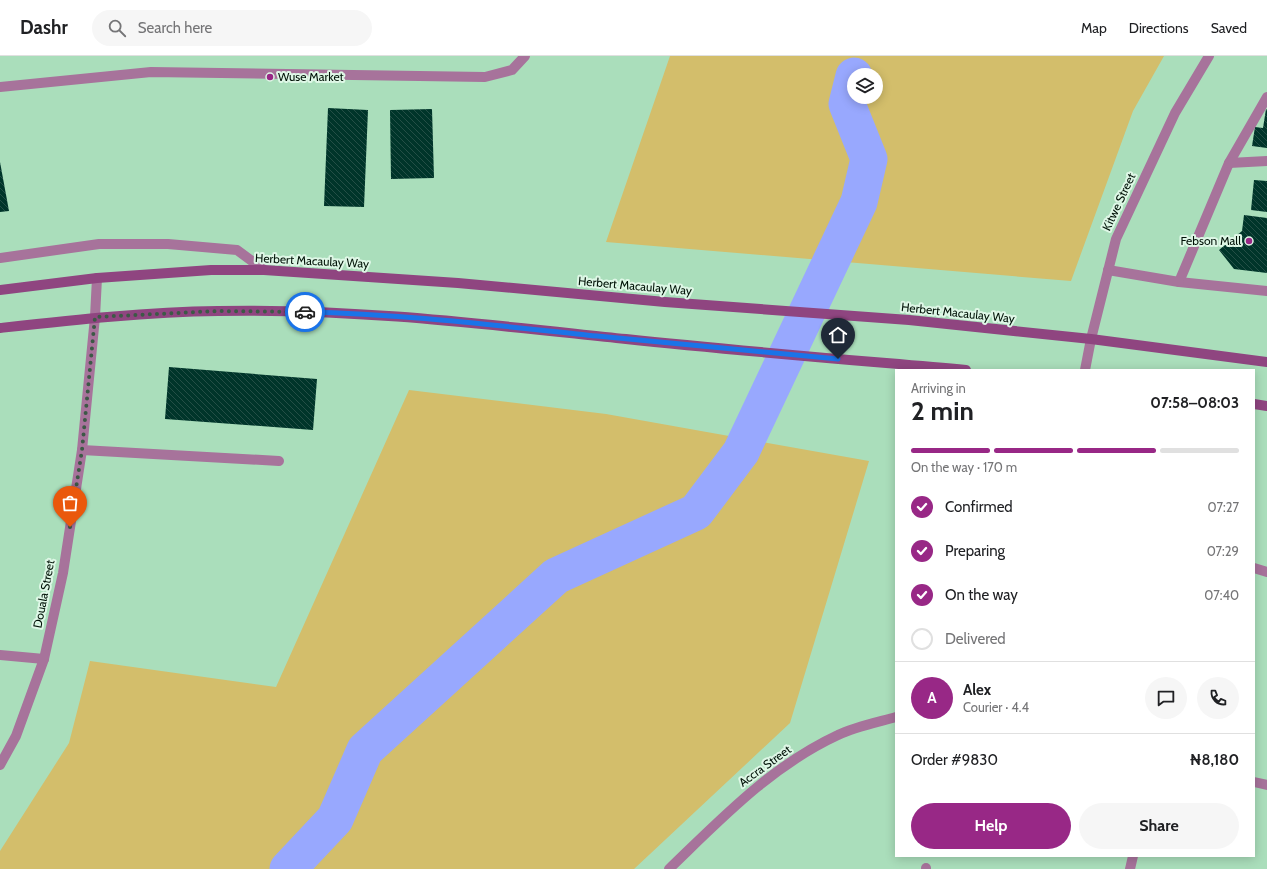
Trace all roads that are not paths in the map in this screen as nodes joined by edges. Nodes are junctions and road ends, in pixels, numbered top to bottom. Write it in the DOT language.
graph roads {
  1 [pos="525,56"];
  2 [pos="1209,56"];
  3 [pos="0,87"];
  4 [pos="1267,97"];
  5 [pos="1267,161"];
  6 [pos="1229,163"];
  7 [pos="0,258"];
  8 [pos="264,270"];
  9 [pos="1108,270"];
  10 [pos="97,278"];
  11 [pos="1179,282"];
  12 [pos="0,290"];
  13 [pos="1267,291"];
  14 [pos="95,317"];
  15 [pos="0,328"];
  16 [pos="1091,339"];
  17 [pos="1267,362"];
  18 [pos="955,369"];
  19 [pos="1085,369"];
  20 [pos="1255,404"];
  21 [pos="1267,406"];
  22 [pos="82,450"];
  23 [pos="279,461"];
  24 [pos="1255,568"];
  25 [pos="1267,572"];
  26 [pos="0,655"];
  27 [pos="44,659"];
  28 [pos="895,717"];
  29 [pos="0,765"];
  30 [pos="1255,782"];
  31 [pos="1267,785"];
  32 [pos="1133,857"];
  33 [pos="669,869"];
  34 [pos="1130,869"];
  1 -- 3 [label="street"];
  2 -- 9 [label="street, Kitwe Street"];
  4 -- 6 [label="street"];
  5 -- 6 [label="street"];
  6 -- 11 [label="street"];
  7 -- 8 [label="street"];
  8 -- 10 [label="main road, Herbert Macaulay Way"];
  8 -- 16 [label="main road, Herbert Macaulay Way"];
  9 -- 11 [label="street"];
  9 -- 16 [label="street, Kitwe Street"];
  10 -- 12 [label="main road, Herbert Macaulay Way"];
  10 -- 14 [label="street, Douala Street"];
  11 -- 13 [label="street"];
  14 -- 15 [label="main road"];
  14 -- 18 [label="main road"];
  14 -- 22 [label="street, Douala Street"];
  16 -- 17 [label="main road, Herbert Macaulay Way"];
  16 -- 19 [label="street, Kitwe Street"];
  20 -- 21 [label="main road"];
  22 -- 23 [label="street"];
  22 -- 27 [label="street, Douala Street"];
  24 -- 25 [label="street"];
  26 -- 27 [label="street"];
  27 -- 29 [label="street, Douala Street"];
  28 -- 33 [label="street, Accra Street"];
  30 -- 31 [label="street"];
  32 -- 34 [label="street"];
}
